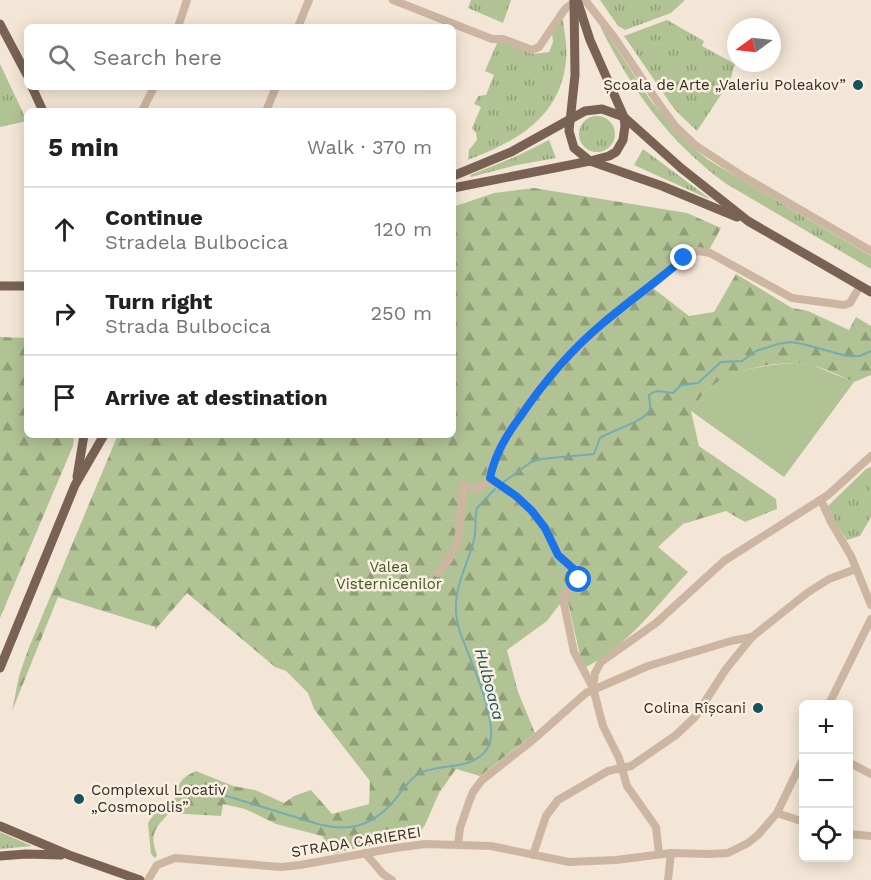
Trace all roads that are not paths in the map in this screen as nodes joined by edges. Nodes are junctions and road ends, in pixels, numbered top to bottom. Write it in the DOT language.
graph roads {
  1 [pos="187,0"];
  2 [pos="309,0"];
  3 [pos="393,0"];
  4 [pos="585,0"];
  5 [pos="575,1"];
  6 [pos="0,24"];
  7 [pos="179,24"];
  8 [pos="299,24"];
  9 [pos="454,24"];
  10 [pos="456,25"];
  11 [pos="24,69"];
  12 [pos="33,90"];
  13 [pos="152,90"];
  14 [pos="275,90"];
  15 [pos="42,108"];
  16 [pos="144,108"];
  17 [pos="267,108"];
  18 [pos="624,117"];
  19 [pos="571,118"];
  20 [pos="590,161"];
  21 [pos="456,175"];
  22 [pos="456,187"];
  23 [pos="748,221"];
  24 [pos="871,251"];
  25 [pos="0,286"];
  26 [pos="24,286"];
  27 [pos="860,286"];
  28 [pos="871,292"];
  29 [pos="83,438"];
  30 [pos="102,438"];
  31 [pos="871,456"];
  32 [pos="490,478"];
  33 [pos="75,485"];
  34 [pos="821,500"];
  35 [pos="856,569"];
  36 [pos="438,573"];
  37 [pos="871,605"];
  38 [pos="871,619"];
  39 [pos="752,637"];
  40 [pos="0,668"];
  41 [pos="593,688"];
  42 [pos="832,700"];
  43 [pos="853,764"];
  44 [pos="799,767"];
  45 [pos="622,768"];
  46 [pos="871,774"];
  47 [pos="777,813"];
  48 [pos="799,820"];
  49 [pos="0,826"];
  50 [pos="853,834"];
  51 [pos="871,836"];
  52 [pos="458,844"];
  53 [pos="365,853"];
  54 [pos="671,853"];
  55 [pos="659,854"];
  56 [pos="69,855"];
  57 [pos="533,855"];
  58 [pos="0,856"];
  59 [pos="123,877"];
  60 [pos="140,880"];
  61 [pos="147,880"];
  62 [pos="392,880"];
  63 [pos="668,880"];
  1 -- 7 [label="street"];
  2 -- 8 [label="street"];
  3 -- 9 [label="street"];
  4 -- 24 [label="street"];
  5 -- 10 [label="street"];
  5 -- 18 [label="main road"];
  5 -- 19 [label="main road"];
  6 -- 11 [label="main road"];
  12 -- 15 [label="main road"];
  13 -- 16 [label="street"];
  14 -- 17 [label="street"];
  18 -- 19 [label="main road"];
  18 -- 20 [label="main road"];
  18 -- 23 [label="main road"];
  19 -- 20 [label="main road"];
  19 -- 21 [label="main road"];
  20 -- 22 [label="main road"];
  20 -- 23 [label="main road"];
  23 -- 27 [label="main road"];
  25 -- 26 [label="main road"];
  27 -- 28 [label="main road"];
  27 -- 32 [label="street"];
  29 -- 33 [label="main road"];
  30 -- 33 [label="main road"];
  31 -- 34 [label="street"];
  32 -- 36 [label="street"];
  32 -- 41 [label="street"];
  33 -- 40 [label="main road"];
  34 -- 35 [label="street"];
  34 -- 41 [label="street"];
  35 -- 37 [label="street"];
  35 -- 39 [label="street"];
  38 -- 42 [label="street"];
  39 -- 41 [label="street"];
  39 -- 45 [label="street"];
  41 -- 45 [label="street"];
  41 -- 52 [label="street"];
  43 -- 46 [label="street"];
  44 -- 47 [label="street, STRADA CARIEREI"];
  45 -- 55 [label="street"];
  45 -- 57 [label="street"];
  47 -- 48 [label="street"];
  47 -- 54 [label="street, STRADA CARIEREI"];
  49 -- 56 [label="main road"];
  50 -- 51 [label="street"];
  52 -- 53 [label="street, STRADA CARIEREI"];
  52 -- 57 [label="street, STRADA CARIEREI"];
  53 -- 61 [label="street, STRADA CARIEREI"];
  53 -- 62 [label="street"];
  54 -- 55 [label="street, STRADA CARIEREI"];
  54 -- 63 [label="street"];
  55 -- 57 [label="street, STRADA CARIEREI"];
  56 -- 58 [label="main road"];
  56 -- 59 [label="main road"];
  59 -- 60 [label="main road"];
}
